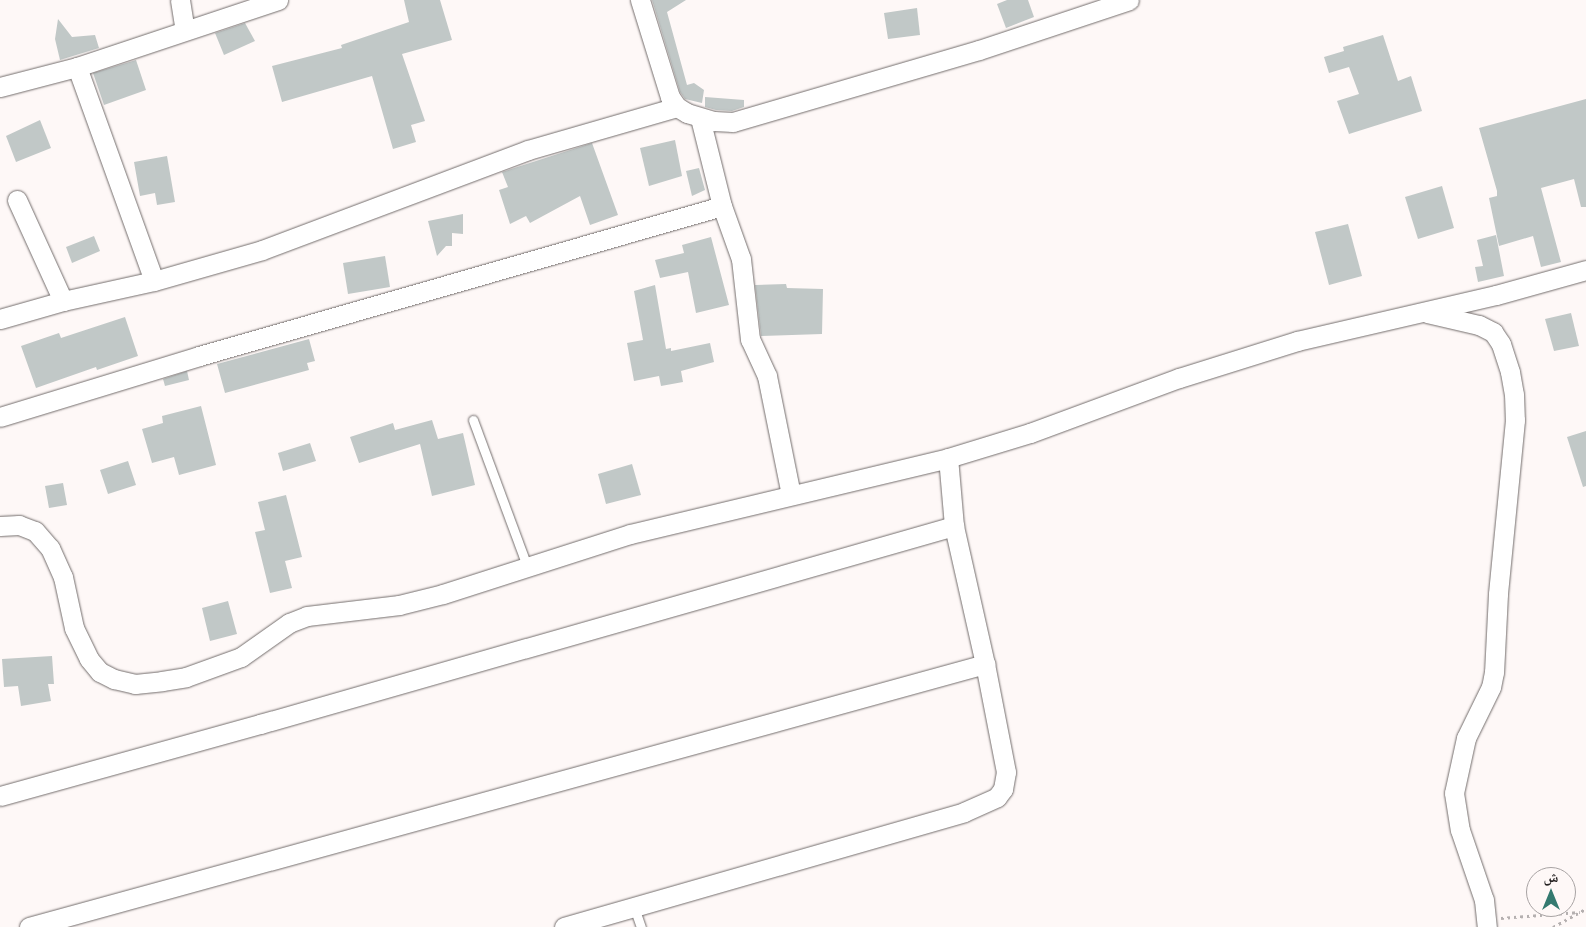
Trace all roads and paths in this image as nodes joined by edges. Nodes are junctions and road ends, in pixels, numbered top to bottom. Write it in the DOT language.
graph roads {
  1 [pos="180,0"];
  2 [pos="278,0"];
  3 [pos="640,0"];
  4 [pos="1129,0"];
  5 [pos="185,30"];
  6 [pos="77,67"];
  7 [pos="0,87"];
  8 [pos="677,107"];
  9 [pos="700,118"];
  10 [pos="17,200"];
  11 [pos="722,206"];
  12 [pos="1586,270"];
  13 [pos="154,281"];
  14 [pos="63,300"];
  15 [pos="1421,311"];
  16 [pos="0,318"];
  17 [pos="0,417"];
  18 [pos="473,420"];
  19 [pos="948,458"];
  20 [pos="791,494"];
  21 [pos="0,526"];
  22 [pos="954,526"];
  23 [pos="526,566"];
  24 [pos="985,664"];
  25 [pos="0,796"];
  26 [pos="634,907"];
  27 [pos="1586,909"];
  28 [pos="1580,912"];
  29 [pos="1486,923"];
  30 [pos="29,927"];
  31 [pos="564,927"];
  32 [pos="641,927"];
  33 [pos="1554,927"];
  1 -- 5 [label="street"];
  2 -- 5 [label="street"];
  3 -- 8 [label="street"];
  4 -- 9 [label="street"];
  5 -- 6 [label="street"];
  6 -- 7 [label="street"];
  6 -- 13 [label="street"];
  8 -- 9 [label="street"];
  8 -- 13 [label="street"];
  9 -- 11 [label="street"];
  10 -- 14 [label="street"];
  11 -- 17 [label="street"];
  11 -- 20 [label="street"];
  12 -- 15 [label="street"];
  13 -- 14 [label="street"];
  14 -- 16 [label="street"];
  15 -- 19 [label="street"];
  15 -- 29 [label="street"];
  18 -- 23 [label="lane"];
  19 -- 20 [label="street"];
  19 -- 22 [label="street"];
  20 -- 23 [label="street"];
  21 -- 23 [label="street"];
  22 -- 24 [label="street"];
  22 -- 25 [label="street"];
  24 -- 26 [label="street"];
  24 -- 30 [label="street"];
  26 -- 31 [label="street"];
  26 -- 32 [label="lane"];
  27 -- 28 [label="path"];
  28 -- 29 [label="path"];
  28 -- 33 [label="path"];
}
